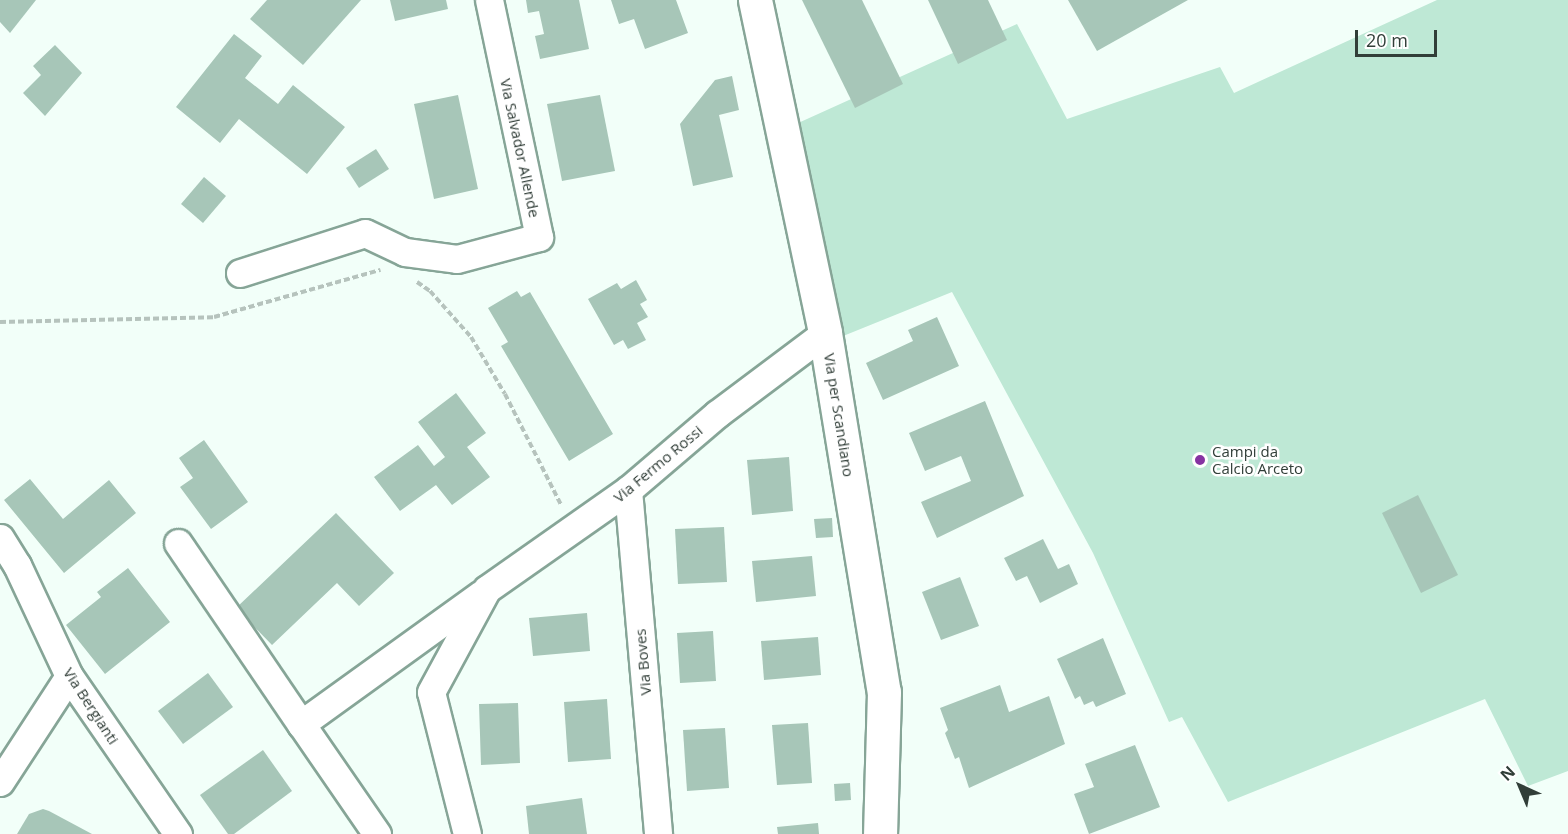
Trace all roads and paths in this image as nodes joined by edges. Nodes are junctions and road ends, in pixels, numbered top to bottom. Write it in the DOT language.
graph roads {
  1 [pos="489,0"];
  2 [pos="755,0"];
  3 [pos="391,268"];
  4 [pos="240,273"];
  5 [pos="412,279"];
  6 [pos="0,322"];
  7 [pos="825,333"];
  8 [pos="628,490"];
  9 [pos="574,529"];
  10 [pos="0,538"];
  11 [pos="178,543"];
  12 [pos="487,590"];
  13 [pos="69,676"];
  14 [pos="301,724"];
  15 [pos="0,782"];
  16 [pos="178,834"];
  17 [pos="377,834"];
  18 [pos="467,834"];
  19 [pos="658,834"];
  20 [pos="880,834"];
  1 -- 4 [label="street, Via Salvador Allende"];
  2 -- 7 [label="street, Via per Scandiano"];
  3 -- 6 [label="path"];
  5 -- 9 [label="path"];
  7 -- 8 [label="street, Via Fermo Rossi"];
  7 -- 20 [label="street, Via per Scandiano"];
  8 -- 9 [label="street, Via Fermo Rossi"];
  8 -- 19 [label="street, Via Boves"];
  9 -- 12 [label="street, Via Fermo Rossi"];
  10 -- 13 [label="street, Via Bergianti"];
  11 -- 14 [label="street"];
  12 -- 14 [label="street, Via Fermo Rossi"];
  12 -- 18 [label="street, Via Fermo Rossi"];
  13 -- 15 [label="street"];
  13 -- 16 [label="street, Via Bergianti"];
  14 -- 17 [label="street"];
}
